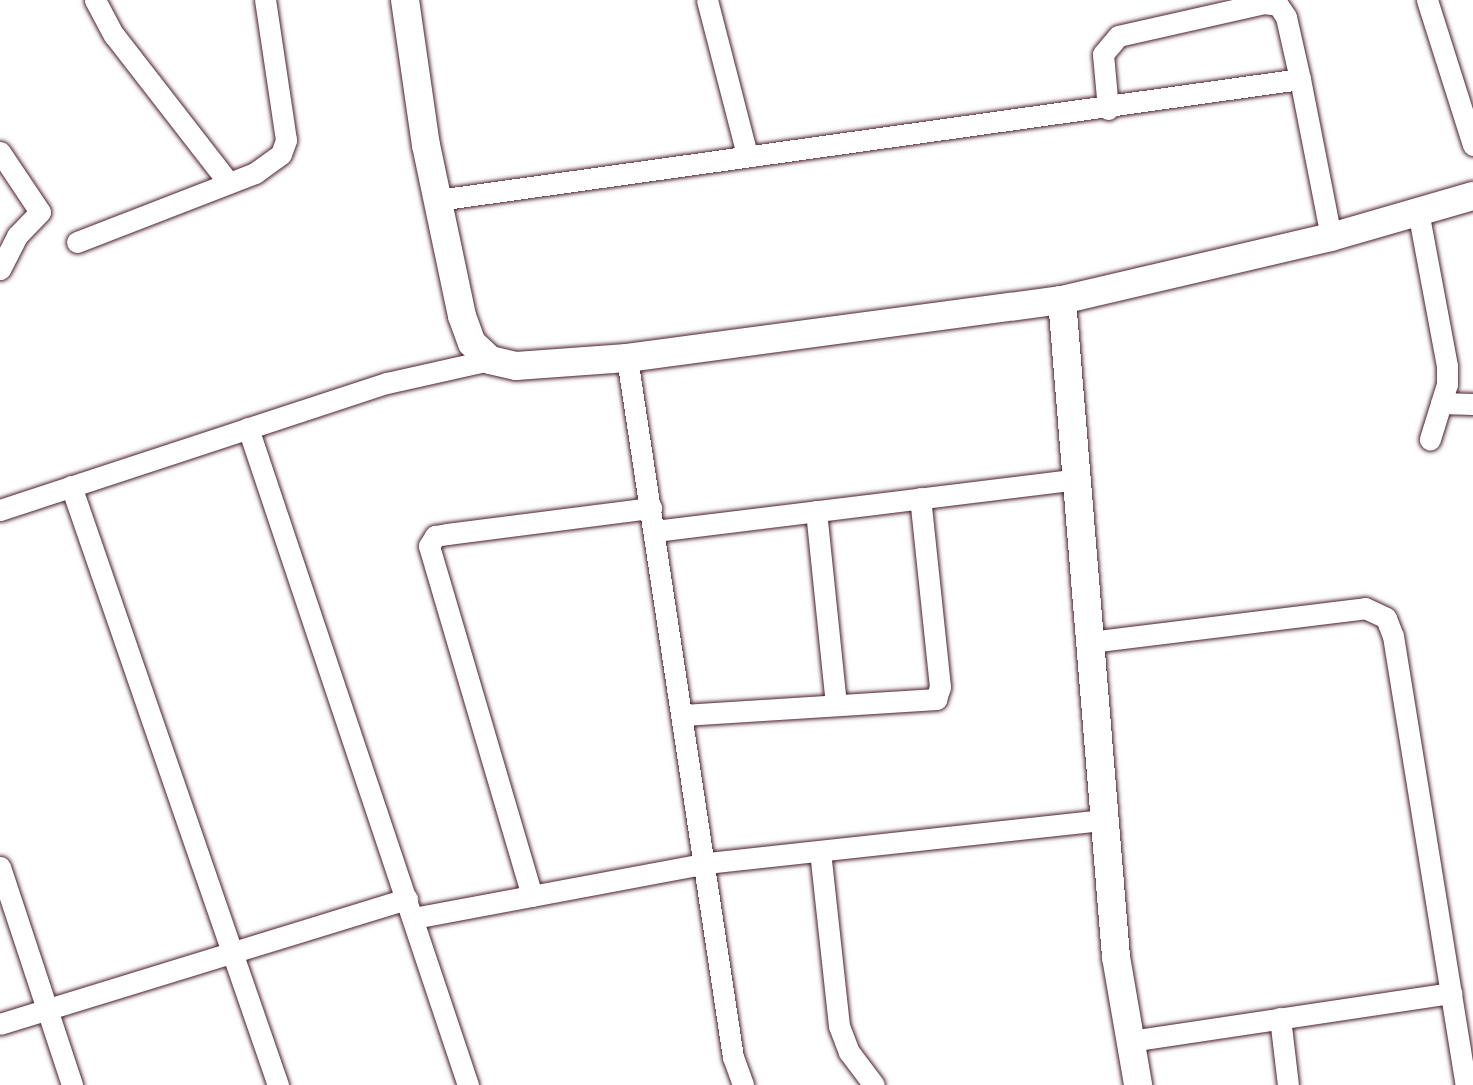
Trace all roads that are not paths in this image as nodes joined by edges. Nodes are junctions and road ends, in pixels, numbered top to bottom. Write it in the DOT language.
graph roads {
  1 [pos="95,0"];
  2 [pos="265,0"];
  3 [pos="405,0"];
  4 [pos="707,0"];
  5 [pos="1427,0"];
  6 [pos="1287,2"];
  7 [pos="1300,79"];
  8 [pos="1108,109"];
  9 [pos="1473,145"];
  10 [pos="0,152"];
  11 [pos="747,155"];
  12 [pos="229,183"];
  13 [pos="1473,195"];
  14 [pos="438,200"];
  15 [pos="1418,211"];
  16 [pos="1331,237"];
  17 [pos="77,242"];
  18 [pos="0,269"];
  19 [pos="1062,300"];
  20 [pos="627,358"];
  21 [pos="490,360"];
  22 [pos="1441,403"];
  23 [pos="1473,404"];
  24 [pos="248,428"];
  25 [pos="1430,439"];
  26 [pos="1076,479"];
  27 [pos="71,486"];
  28 [pos="920,498"];
  29 [pos="651,508"];
  30 [pos="0,510"];
  31 [pos="816,511"];
  32 [pos="655,531"];
  33 [pos="1090,642"];
  34 [pos="836,705"];
  35 [pos="683,715"];
  36 [pos="1105,820"];
  37 [pos="820,851"];
  38 [pos="706,863"];
  39 [pos="0,867"];
  40 [pos="532,896"];
  41 [pos="410,908"];
  42 [pos="230,955"];
  43 [pos="1451,993"];
  44 [pos="47,1009"];
  45 [pos="1280,1018"];
  46 [pos="0,1024"];
  47 [pos="1130,1041"];
  48 [pos="72,1085"];
  49 [pos="278,1085"];
  50 [pos="468,1085"];
  51 [pos="743,1085"];
  52 [pos="874,1085"];
  53 [pos="1138,1085"];
  54 [pos="1288,1085"];
  55 [pos="1466,1085"];
  1 -- 12 [label="street"];
  2 -- 12 [label="street"];
  3 -- 14 [label="street"];
  4 -- 11 [label="street"];
  5 -- 9 [label="street"];
  6 -- 7 [label="street"];
  6 -- 8 [label="street"];
  7 -- 8 [label="street"];
  7 -- 16 [label="street"];
  8 -- 11 [label="street"];
  10 -- 18 [label="street"];
  11 -- 14 [label="street"];
  12 -- 17 [label="street"];
  13 -- 15 [label="street"];
  14 -- 21 [label="street"];
  15 -- 16 [label="street"];
  15 -- 22 [label="street"];
  16 -- 19 [label="street"];
  19 -- 20 [label="street"];
  19 -- 26 [label="street"];
  20 -- 21 [label="street"];
  20 -- 29 [label="street"];
  21 -- 24 [label="street"];
  22 -- 23 [label="street"];
  22 -- 25 [label="street"];
  24 -- 27 [label="street"];
  24 -- 41 [label="street"];
  26 -- 28 [label="street"];
  26 -- 33 [label="street"];
  27 -- 30 [label="street"];
  27 -- 42 [label="street"];
  28 -- 31 [label="street"];
  28 -- 34 [label="street"];
  29 -- 32 [label="street"];
  29 -- 40 [label="street"];
  31 -- 32 [label="street"];
  31 -- 34 [label="street"];
  32 -- 35 [label="street"];
  33 -- 36 [label="street"];
  33 -- 43 [label="street"];
  34 -- 35 [label="street"];
  35 -- 38 [label="street"];
  36 -- 37 [label="street"];
  36 -- 47 [label="street"];
  37 -- 38 [label="street"];
  37 -- 52 [label="street"];
  38 -- 40 [label="street"];
  38 -- 51 [label="street"];
  39 -- 44 [label="street"];
  40 -- 41 [label="street"];
  41 -- 42 [label="street"];
  41 -- 50 [label="street"];
  42 -- 44 [label="street"];
  42 -- 49 [label="street"];
  43 -- 45 [label="street"];
  43 -- 55 [label="street"];
  44 -- 46 [label="street"];
  44 -- 48 [label="street"];
  45 -- 47 [label="street"];
  45 -- 54 [label="street"];
  47 -- 53 [label="street"];
}
